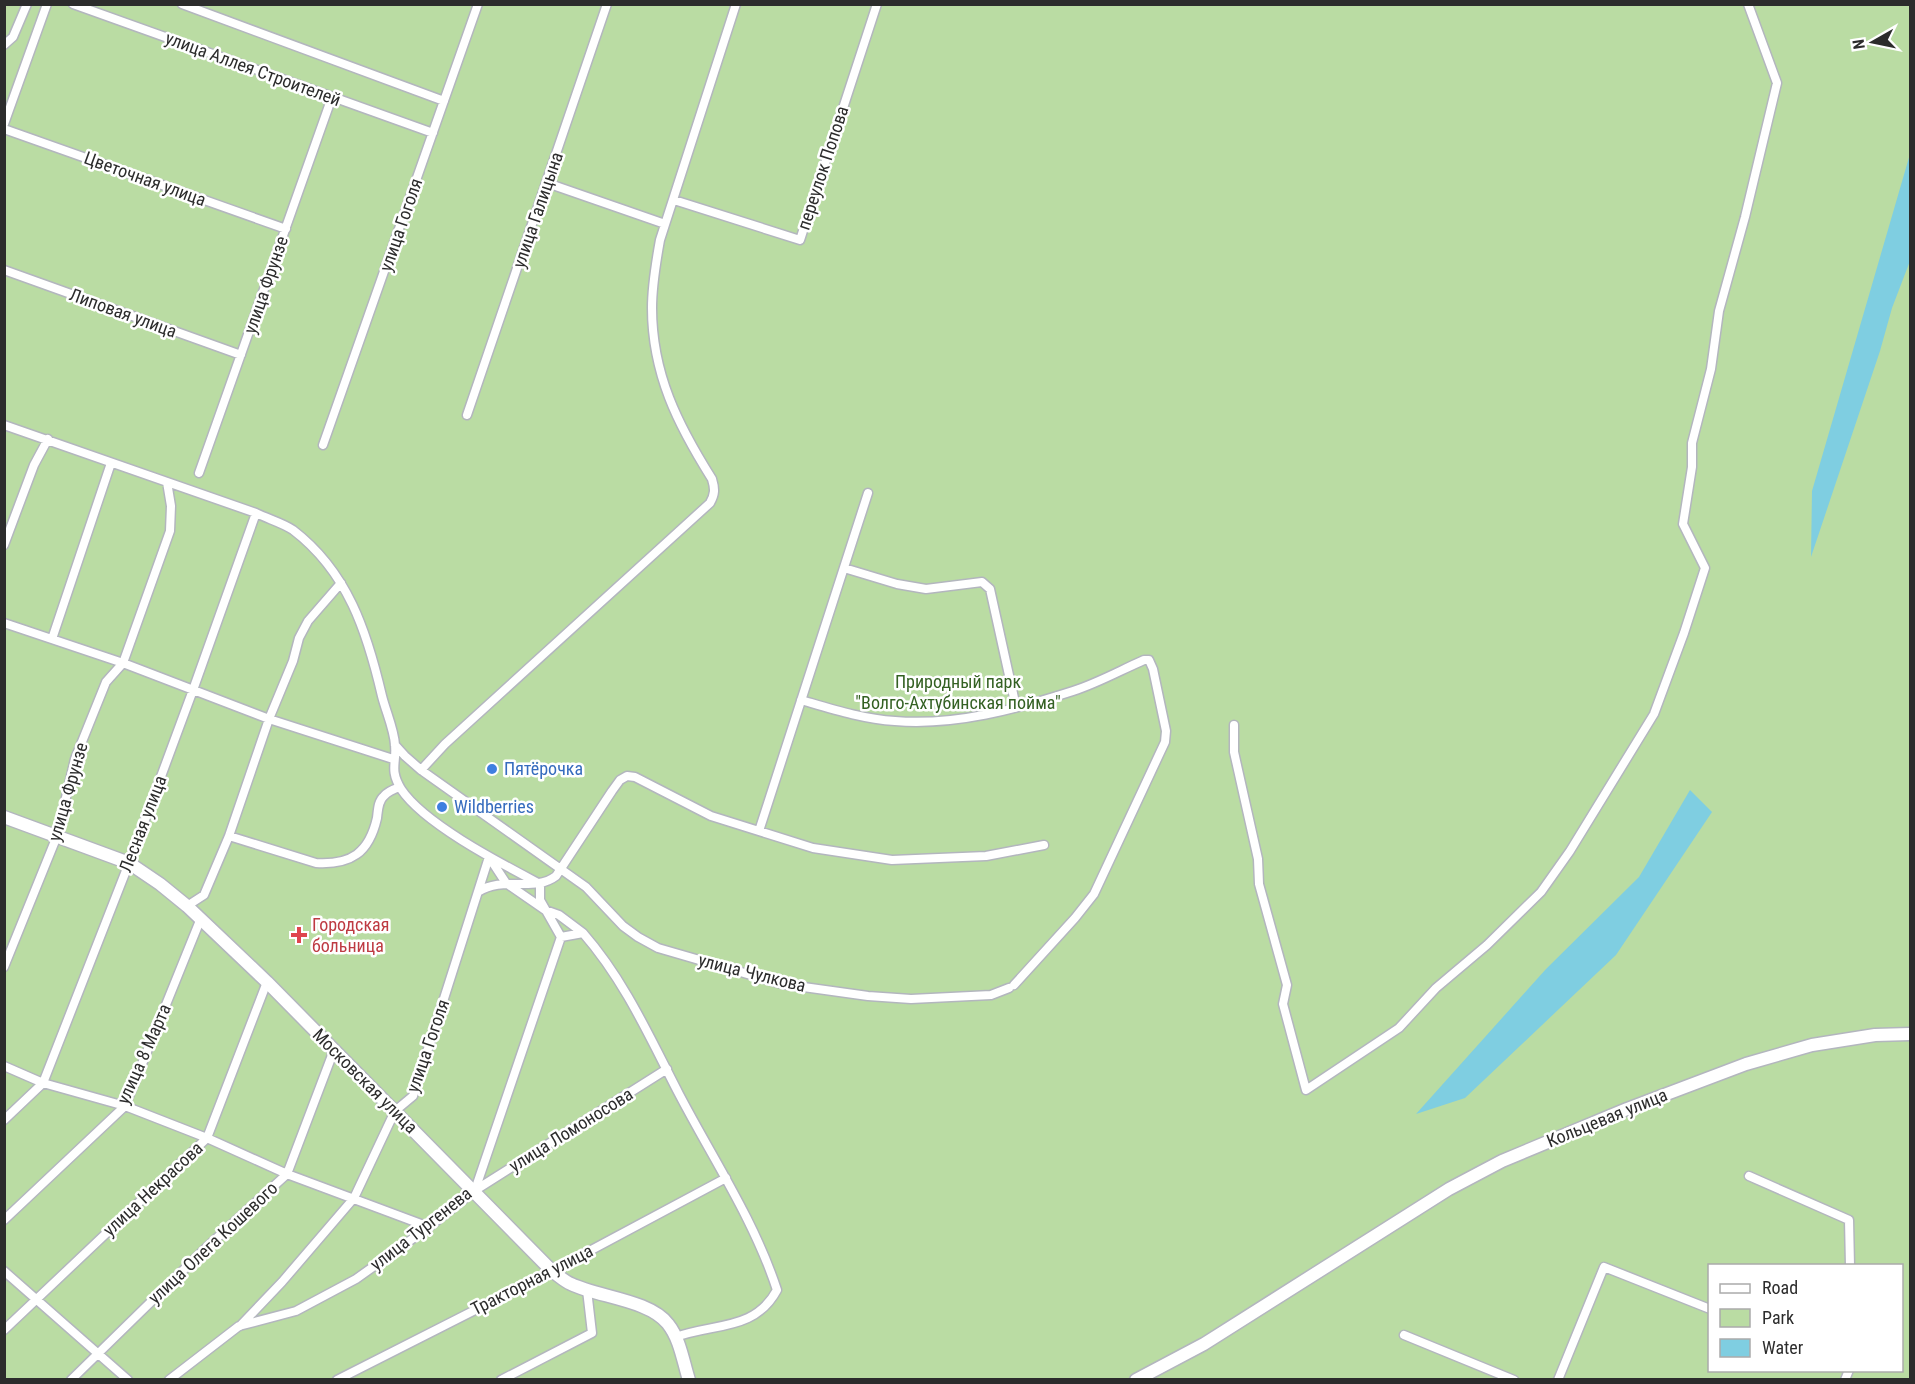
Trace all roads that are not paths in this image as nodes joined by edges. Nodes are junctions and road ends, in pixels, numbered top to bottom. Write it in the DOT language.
graph roads {
  1 [pos="27,4"];
  2 [pos="47,4"];
  3 [pos="73,4"];
  4 [pos="182,4"];
  5 [pos="478,4"];
  6 [pos="608,4"];
  7 [pos="876,4"];
  8 [pos="1748,4"];
  9 [pos="736,6"];
  10 [pos="4,45"];
  11 [pos="332,97"];
  12 [pos="444,101"];
  13 [pos="4,124"];
  14 [pos="4,129"];
  15 [pos="433,133"];
  16 [pos="547,183"];
  17 [pos="674,200"];
  18 [pos="666,224"];
  19 [pos="286,229"];
  20 [pos="4,270"];
  21 [pos="241,355"];
  22 [pos="467,415"];
  23 [pos="4,425"];
  24 [pos="48,439"];
  25 [pos="323,445"];
  26 [pos="111,463"];
  27 [pos="199,473"];
  28 [pos="167,482"];
  29 [pos="868,493"];
  30 [pos="256,513"];
  31 [pos="4,545"];
  32 [pos="844,568"];
  33 [pos="341,583"];
  34 [pos="4,623"];
  35 [pos="52,639"];
  36 [pos="123,663"];
  37 [pos="193,690"];
  38 [pos="801,700"];
  39 [pos="1016,707"];
  40 [pos="269,719"];
  41 [pos="1234,725"];
  42 [pos="395,745"];
  43 [pos="393,759"];
  44 [pos="422,770"];
  45 [pos="400,788"];
  46 [pos="4,817"];
  47 [pos="759,831"];
  48 [pos="57,836"];
  49 [pos="229,836"];
  50 [pos="1044,845"];
  51 [pos="489,857"];
  52 [pos="129,862"];
  53 [pos="560,867"];
  54 [pos="506,883"];
  55 [pos="540,884"];
  56 [pos="478,892"];
  57 [pos="187,906"];
  58 [pos="545,910"];
  59 [pos="201,918"];
  60 [pos="583,933"];
  61 [pos="561,937"];
  62 [pos="4,967"];
  63 [pos="267,982"];
  64 [pos="1911,1034"];
  65 [pos="334,1050"];
  66 [pos="4,1066"];
  67 [pos="667,1069"];
  68 [pos="43,1083"];
  69 [pos="125,1106"];
  70 [pos="395,1111"];
  71 [pos="4,1120"];
  72 [pos="207,1138"];
  73 [pos="287,1174"];
  74 [pos="1749,1176"];
  75 [pos="726,1178"];
  76 [pos="474,1191"];
  77 [pos="354,1198"];
  78 [pos="4,1220"];
  79 [pos="429,1227"];
  80 [pos="1850,1264"];
  81 [pos="552,1270"];
  82 [pos="4,1271"];
  83 [pos="587,1290"];
  84 [pos="37,1299"];
  85 [pos="1708,1308"];
  86 [pos="239,1326"];
  87 [pos="4,1330"];
  88 [pos="1404,1335"];
  89 [pos="676,1337"];
  90 [pos="98,1353"];
  91 [pos="71,1380"];
  92 [pos="128,1380"];
  93 [pos="170,1380"];
  94 [pos="338,1380"];
  95 [pos="501,1380"];
  96 [pos="689,1380"];
  97 [pos="1136,1380"];
  98 [pos="1514,1380"];
  99 [pos="1558,1380"];
  1 -- 10 [label="street"];
  2 -- 13 [label="street"];
  3 -- 11 [label="street, улица Аллея Строителей"];
  4 -- 12 [label="street, улица Аллея Строителей"];
  5 -- 12 [label="street, улица Гоголя"];
  6 -- 16 [label="street, улица Галицына"];
  7 -- 17 [label="street, переулок Попова"];
  8 -- 41 [label="street"];
  9 -- 17 [label="street"];
  11 -- 15 [label="street, улица Аллея Строителей"];
  11 -- 19 [label="street, улица Фрунзе"];
  12 -- 15 [label="street, улица Гоголя"];
  14 -- 19 [label="street, Цветочная улица"];
  15 -- 25 [label="street, улица Гоголя"];
  16 -- 18 [label="street"];
  16 -- 22 [label="street, улица Галицына"];
  17 -- 18 [label="street"];
  18 -- 44 [label="street"];
  19 -- 21 [label="street, улица Фрунзе"];
  20 -- 21 [label="street, Липовая улица"];
  21 -- 27 [label="street, улица Фрунзе"];
  23 -- 24 [label="street"];
  24 -- 26 [label="street"];
  24 -- 31 [label="street"];
  26 -- 28 [label="street"];
  26 -- 35 [label="street"];
  28 -- 30 [label="street"];
  28 -- 36 [label="street, улица Фрунзе"];
  29 -- 32 [label="street"];
  30 -- 33 [label="street"];
  30 -- 37 [label="street, Лесная улица"];
  32 -- 38 [label="street"];
  32 -- 39 [label="street"];
  33 -- 40 [label="street"];
  33 -- 42 [label="street"];
  34 -- 35 [label="street"];
  35 -- 36 [label="street"];
  36 -- 37 [label="street"];
  36 -- 48 [label="street, улица Фрунзе"];
  37 -- 40 [label="street"];
  37 -- 52 [label="street, Лесная улица"];
  38 -- 39 [label="street"];
  38 -- 47 [label="street"];
  39 -- 53 [label="street, улица Чулкова"];
  40 -- 43 [label="street"];
  40 -- 49 [label="street"];
  42 -- 43 [label="street"];
  42 -- 44 [label="street, улица Чулкова"];
  43 -- 45 [label="street"];
  44 -- 53 [label="street, улица Чулкова"];
  45 -- 49 [label="street"];
  45 -- 51 [label="street"];
  46 -- 48 [label="street, Московская улица"];
  47 -- 50 [label="street"];
  47 -- 53 [label="street"];
  48 -- 52 [label="street, Московская улица"];
  48 -- 62 [label="street, улица Фрунзе"];
  49 -- 57 [label="street"];
  51 -- 54 [label="street"];
  51 -- 55 [label="street"];
  51 -- 56 [label="street, улица Гоголя"];
  52 -- 57 [label="street, Московская улица"];
  52 -- 68 [label="street, Лесная улица"];
  53 -- 55 [label="street"];
  54 -- 55 [label="street"];
  54 -- 56 [label="street"];
  54 -- 58 [label="street"];
  55 -- 58 [label="street"];
  56 -- 70 [label="street, улица Гоголя"];
  57 -- 59 [label="street, Московская улица"];
  58 -- 60 [label="street"];
  58 -- 61 [label="street"];
  59 -- 63 [label="street, Московская улица"];
  59 -- 69 [label="street, улица 8 Марта"];
  60 -- 61 [label="street"];
  60 -- 67 [label="street"];
  61 -- 76 [label="street, улица Тургенева"];
  63 -- 65 [label="street, Московская улица"];
  63 -- 72 [label="street, улица Некрасова"];
  64 -- 97 [label="street, Кольцевая улица"];
  65 -- 70 [label="street, Московская улица"];
  65 -- 73 [label="street, улица Олега Кошевого"];
  66 -- 68 [label="street"];
  67 -- 75 [label="street"];
  67 -- 76 [label="street, улица Ломоносова"];
  68 -- 69 [label="street"];
  68 -- 71 [label="street, Лесная улица"];
  69 -- 72 [label="street"];
  69 -- 78 [label="street, улица 8 Марта"];
  70 -- 76 [label="street, Московская улица"];
  70 -- 77 [label="street, улица Гоголя"];
  72 -- 73 [label="street"];
  72 -- 84 [label="street, улица Некрасова"];
  73 -- 77 [label="street"];
  73 -- 90 [label="street, улица Олега Кошевого"];
  74 -- 80 [label="street"];
  75 -- 81 [label="street, Тракторная улица"];
  75 -- 89 [label="street"];
  76 -- 79 [label="street, улица Тургенева"];
  76 -- 81 [label="street, Московская улица"];
  77 -- 79 [label="street"];
  77 -- 86 [label="street, улица Гоголя"];
  79 -- 86 [label="street, улица Тургенева"];
  81 -- 83 [label="street, Московская улица"];
  81 -- 94 [label="street, Тракторная улица"];
  82 -- 84 [label="street"];
  83 -- 89 [label="street, Московская улица"];
  83 -- 95 [label="street"];
  84 -- 87 [label="street, улица Некрасова"];
  84 -- 90 [label="street"];
  85 -- 99 [label="street"];
  86 -- 93 [label="street, улица Тургенева"];
  88 -- 98 [label="street"];
  89 -- 96 [label="street, Московская улица"];
  90 -- 91 [label="street, улица Олега Кошевого"];
  90 -- 92 [label="street"];
}
